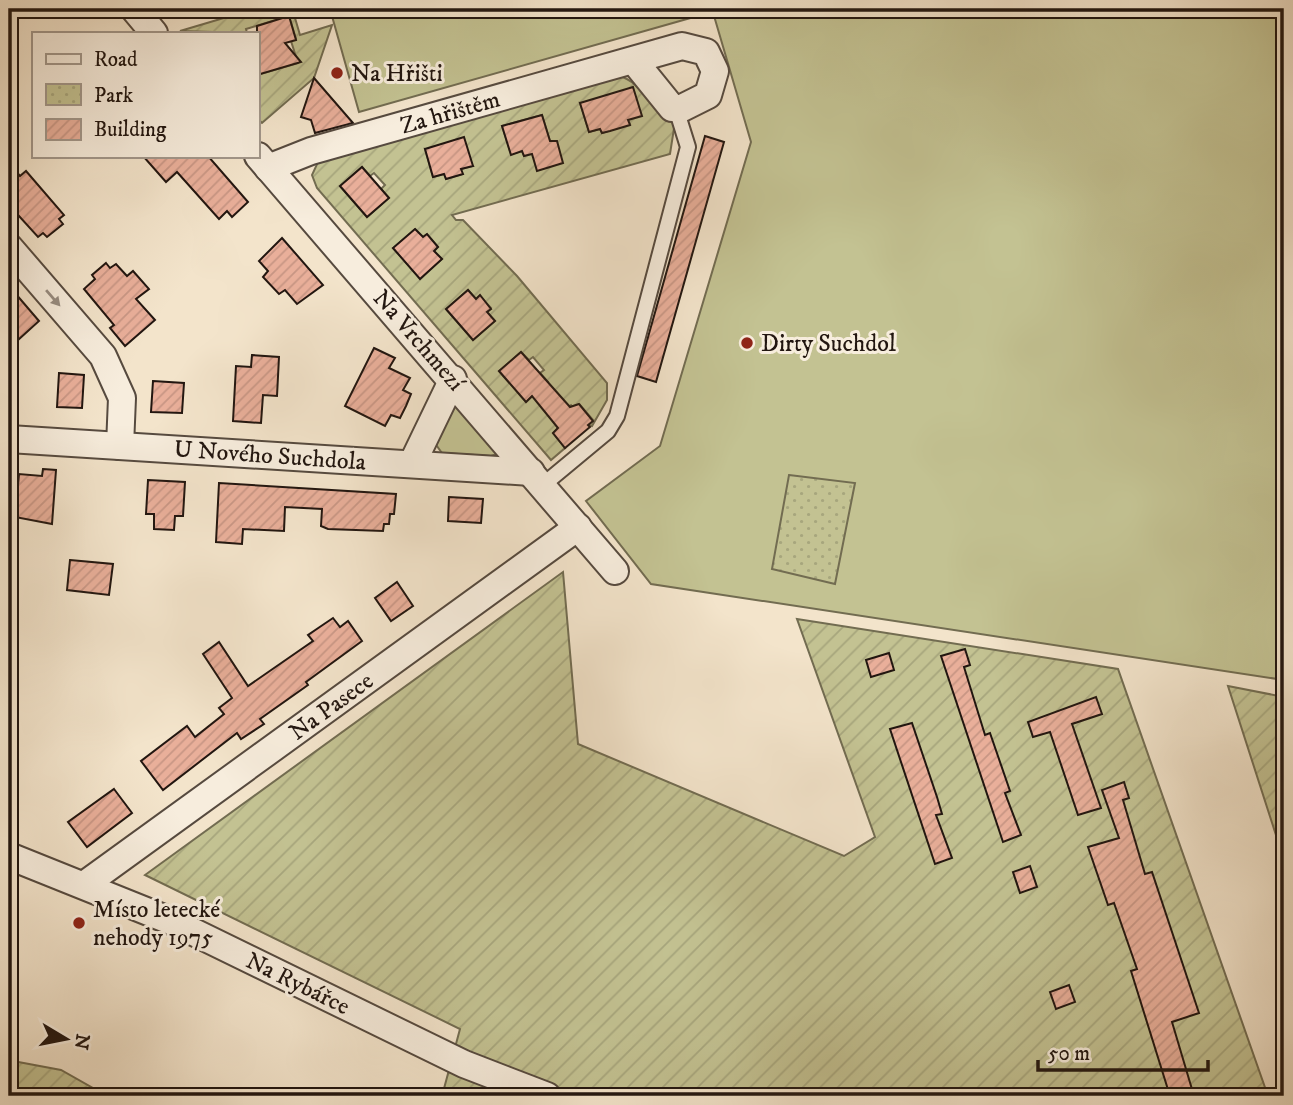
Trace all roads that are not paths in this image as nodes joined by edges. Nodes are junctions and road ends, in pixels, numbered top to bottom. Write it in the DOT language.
graph roads {
  1 [pos="134,9"];
  2 [pos="154,32"];
  3 [pos="634,61"];
  4 [pos="682,108"];
  5 [pos="263,162"];
  6 [pos="9,247"];
  7 [pos="453,379"];
  8 [pos="9,439"];
  9 [pos="120,446"];
  10 [pos="412,464"];
  11 [pos="537,479"];
  12 [pos="578,527"];
  13 [pos="615,571"];
  14 [pos="9,856"];
  15 [pos="84,885"];
  16 [pos="547,1096"];
  1 -- 2 [label="street"];
  3 -- 4 [label="street"];
  3 -- 4 [label="street, Za hřištěm"];
  3 -- 5 [label="street, Za hřištěm"];
  4 -- 11 [label="lane"];
  5 -- 7 [label="street, Na Vrchmezí"];
  6 -- 9 [label="street, one-way"];
  7 -- 10 [label="street"];
  7 -- 11 [label="street, Na Vrchmezí"];
  8 -- 9 [label="street, U Nového Suchdola"];
  9 -- 10 [label="street, U Nového Suchdola"];
  10 -- 11 [label="street, U Nového Suchdola"];
  11 -- 12 [label="street, Na Vrchmezí"];
  12 -- 13 [label="street, Na Vrchmezí"];
  12 -- 15 [label="street, Na Pasece"];
  14 -- 15 [label="street, Na Rybářce"];
  15 -- 16 [label="street, Na Rybářce"];
}
